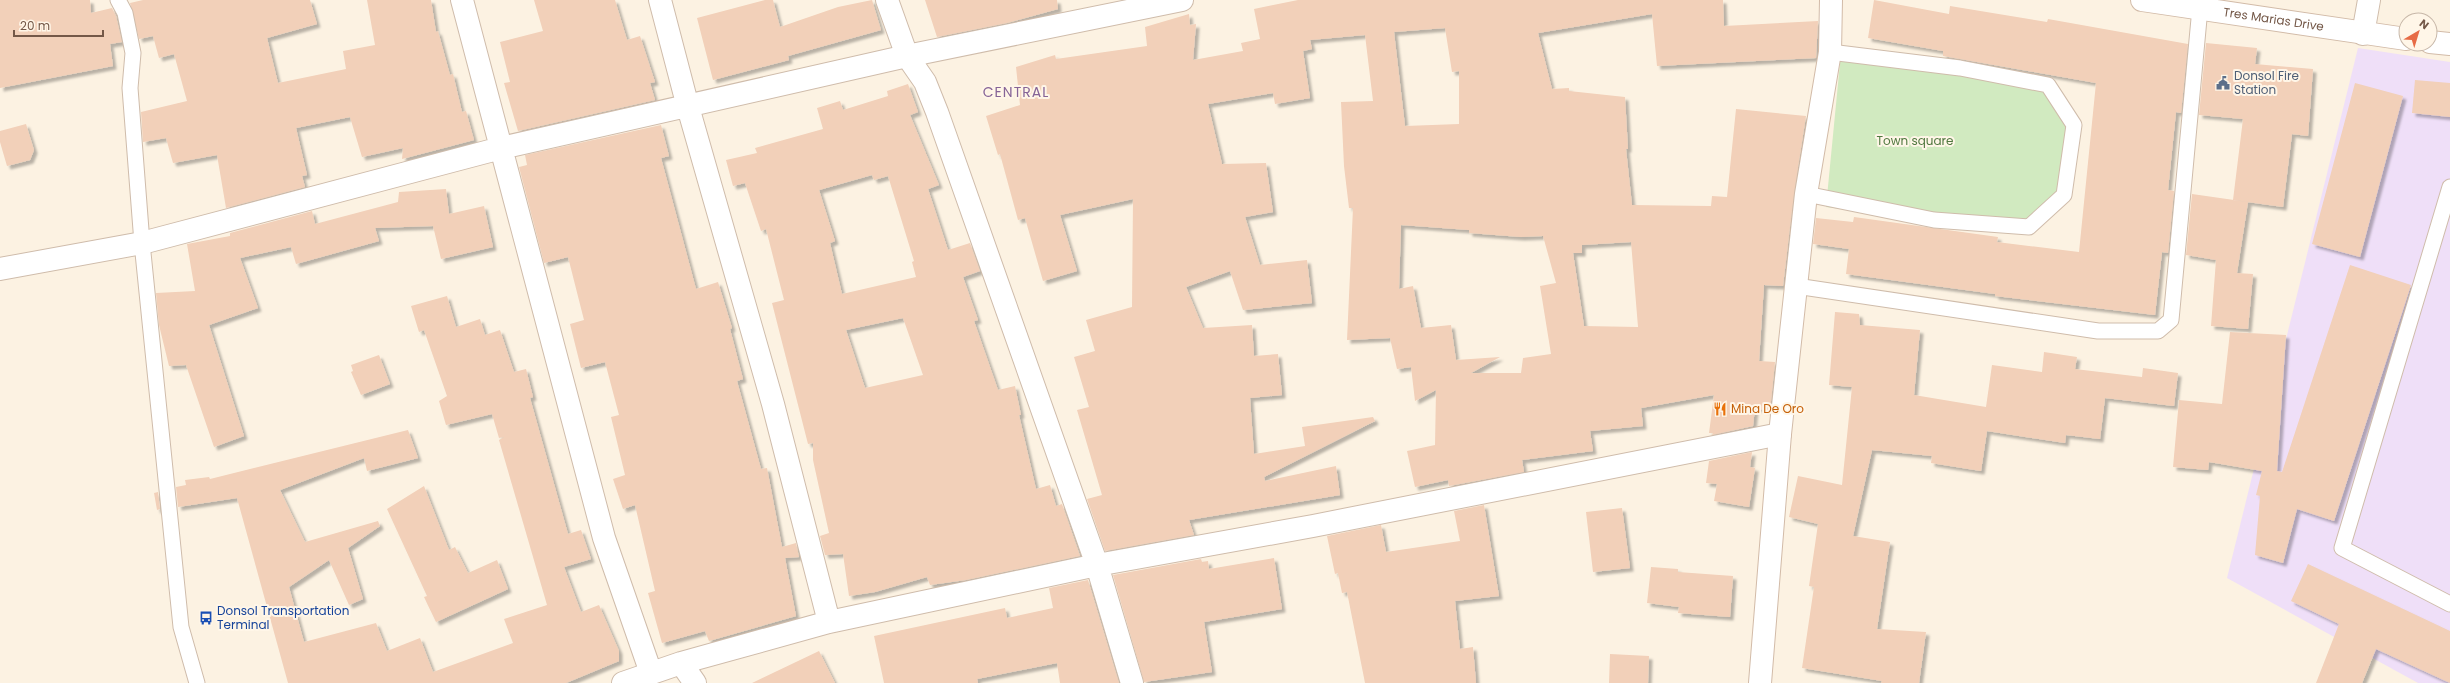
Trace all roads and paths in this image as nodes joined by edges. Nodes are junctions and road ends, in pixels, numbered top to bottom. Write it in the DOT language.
graph roads {
  1 [pos="118,0"];
  2 [pos="462,0"];
  3 [pos="660,0"];
  4 [pos="887,0"];
  5 [pos="1182,0"];
  6 [pos="1831,0"];
  7 [pos="2142,0"];
  8 [pos="2369,0"];
  9 [pos="2200,8"];
  10 [pos="2363,34"];
  11 [pos="2398,38"];
  12 [pos="2438,43"];
  13 [pos="2450,44"];
  14 [pos="1830,52"];
  15 [pos="907,56"];
  16 [pos="688,107"];
  17 [pos="501,148"];
  18 [pos="2450,187"];
  19 [pos="1806,194"];
  20 [pos="142,243"];
  21 [pos="0,269"];
  22 [pos="1796,286"];
  23 [pos="1780,434"];
  24 [pos="1097,566"];
  25 [pos="2450,604"];
  26 [pos="829,622"];
  27 [pos="681,663"];
  28 [pos="651,673"];
  29 [pos="196,683"];
  30 [pos="623,683"];
  31 [pos="695,683"];
  32 [pos="1132,683"];
  33 [pos="1760,683"];
  1 -- 20 [label="lane"];
  2 -- 17 [label="street"];
  3 -- 16 [label="street"];
  4 -- 15 [label="street"];
  5 -- 15 [label="street"];
  6 -- 14 [label="street"];
  7 -- 9 [label="street, Tres Marias Drive"];
  8 -- 10 [label="street"];
  9 -- 10 [label="street, Tres Marias Drive"];
  9 -- 22 [label="lane"];
  10 -- 11 [label="street, Tres Marias Drive"];
  12 -- 13 [label="street"];
  14 -- 19 [label="street"];
  14 -- 19 [label="lane"];
  15 -- 16 [label="street"];
  15 -- 24 [label="street"];
  16 -- 17 [label="street"];
  16 -- 26 [label="street"];
  17 -- 20 [label="street"];
  17 -- 28 [label="street"];
  18 -- 25 [label="lane"];
  19 -- 22 [label="street"];
  20 -- 21 [label="street"];
  20 -- 29 [label="lane"];
  22 -- 23 [label="street"];
  23 -- 24 [label="street"];
  23 -- 33 [label="street"];
  24 -- 26 [label="street"];
  24 -- 32 [label="street"];
  26 -- 27 [label="street"];
  27 -- 28 [label="street"];
  27 -- 31 [label="street"];
  28 -- 30 [label="street"];
}
